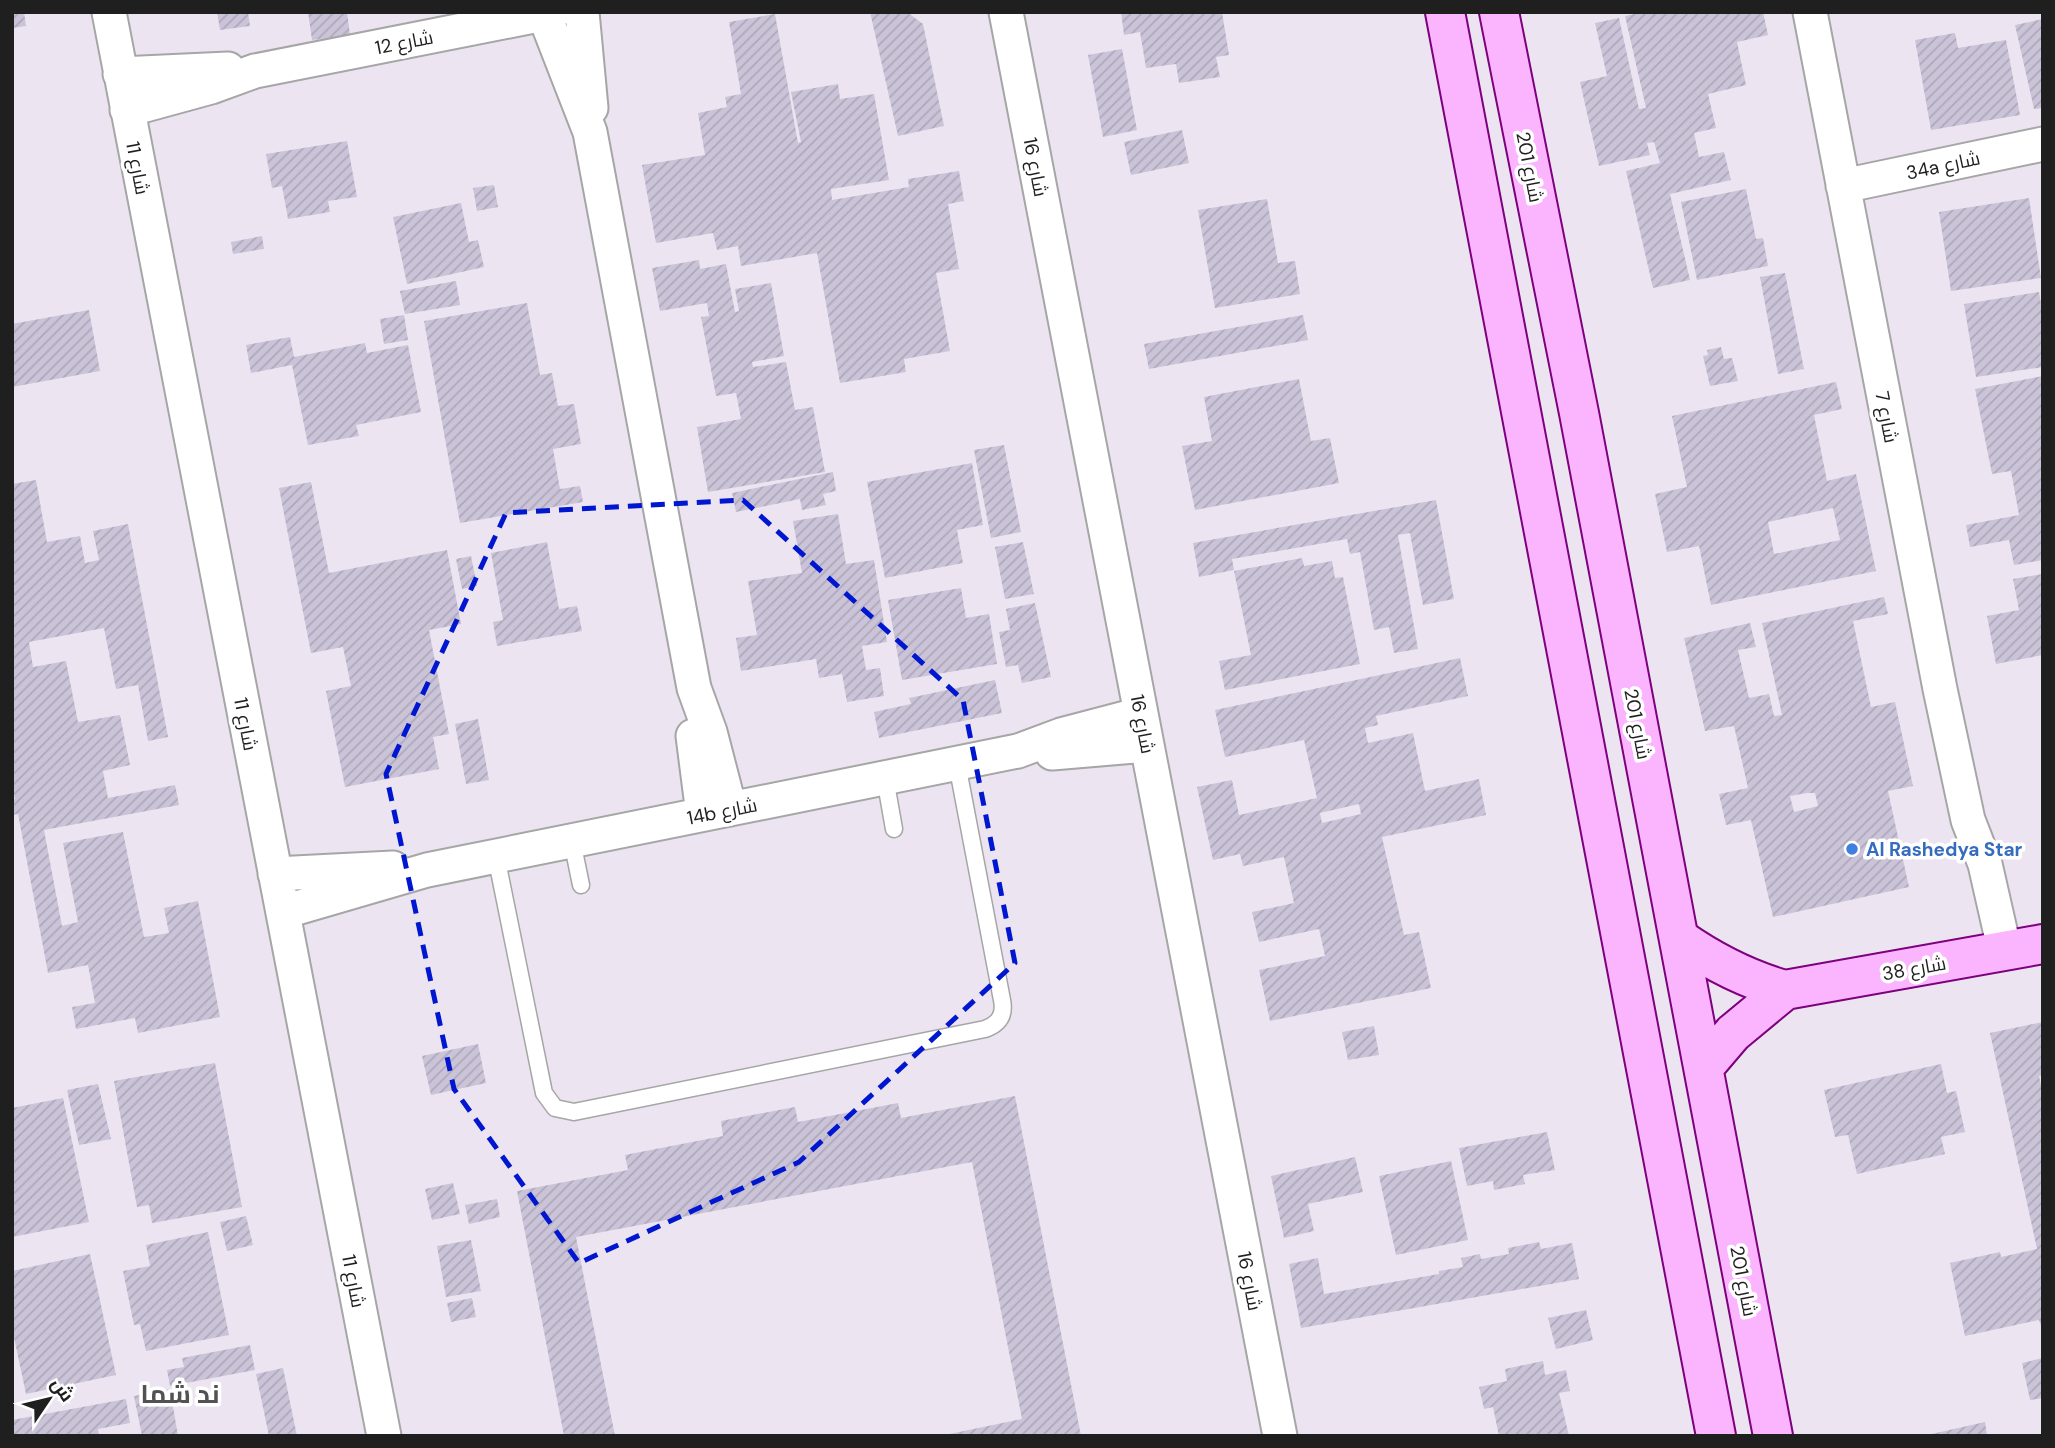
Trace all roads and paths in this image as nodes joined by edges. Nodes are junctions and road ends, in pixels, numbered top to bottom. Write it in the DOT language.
graph roads {
  1 [pos="109,12"];
  2 [pos="582,12"];
  3 [pos="1006,12"];
  4 [pos="1445,12"];
  5 [pos="1499,12"];
  6 [pos="1810,12"];
  7 [pos="549,13"];
  8 [pos="255,71"];
  9 [pos="120,74"];
  10 [pos="127,110"];
  11 [pos="590,132"];
  12 [pos="2043,144"];
  13 [pos="1843,186"];
  14 [pos="1144,729"];
  15 [pos="957,764"];
  16 [pos="885,778"];
  17 [pos="717,812"];
  18 [pos="894,829"];
  19 [pos="572,841"];
  20 [pos="496,856"];
  21 [pos="427,870"];
  22 [pos="275,874"];
  23 [pos="580,885"];
  24 [pos="283,912"];
  25 [pos="1679,939"];
  26 [pos="2043,944"];
  27 [pos="1994,954"];
  28 [pos="1785,990"];
  29 [pos="1704,1067"];
  30 [pos="384,1436"];
  31 [pos="1280,1436"];
  32 [pos="1716,1436"];
  33 [pos="1773,1436"];
  1 -- 9 [label="street, شارع 11"];
  2 -- 11 [label="street"];
  3 -- 14 [label="street, شارع 16"];
  4 -- 32 [label="street"];
  5 -- 25 [label="street, شارع 201"];
  6 -- 13 [label="street, شارع 7"];
  7 -- 8 [label="street, شارع 12"];
  7 -- 11 [label="street"];
  8 -- 9 [label="street, شارع 12"];
  8 -- 10 [label="street, شارع 12"];
  9 -- 10 [label="street, شارع 11"];
  10 -- 22 [label="street, شارع 11"];
  11 -- 17 [label="street"];
  12 -- 13 [label="street, 34a شارع"];
  13 -- 27 [label="street, شارع 7"];
  14 -- 15 [label="street, 14b شارع"];
  14 -- 31 [label="street, شارع 16"];
  15 -- 16 [label="street, 14b شارع"];
  15 -- 20 [label="lane"];
  16 -- 17 [label="street, 14b شارع"];
  16 -- 18 [label="lane"];
  17 -- 19 [label="street, 14b شارع"];
  19 -- 20 [label="street, 14b شارع"];
  19 -- 23 [label="lane"];
  20 -- 21 [label="street, 14b شارع"];
  21 -- 22 [label="street, 14b شارع"];
  21 -- 24 [label="street, 14b شارع"];
  22 -- 24 [label="street, شارع 11"];
  24 -- 30 [label="street, شارع 11"];
  25 -- 28 [label="street, شارع 38"];
  25 -- 29 [label="street, شارع 201"];
  26 -- 27 [label="street, شارع 38"];
  27 -- 28 [label="street, شارع 38"];
  28 -- 29 [label="street, شارع 38"];
  29 -- 33 [label="street, شارع 201"];
}
